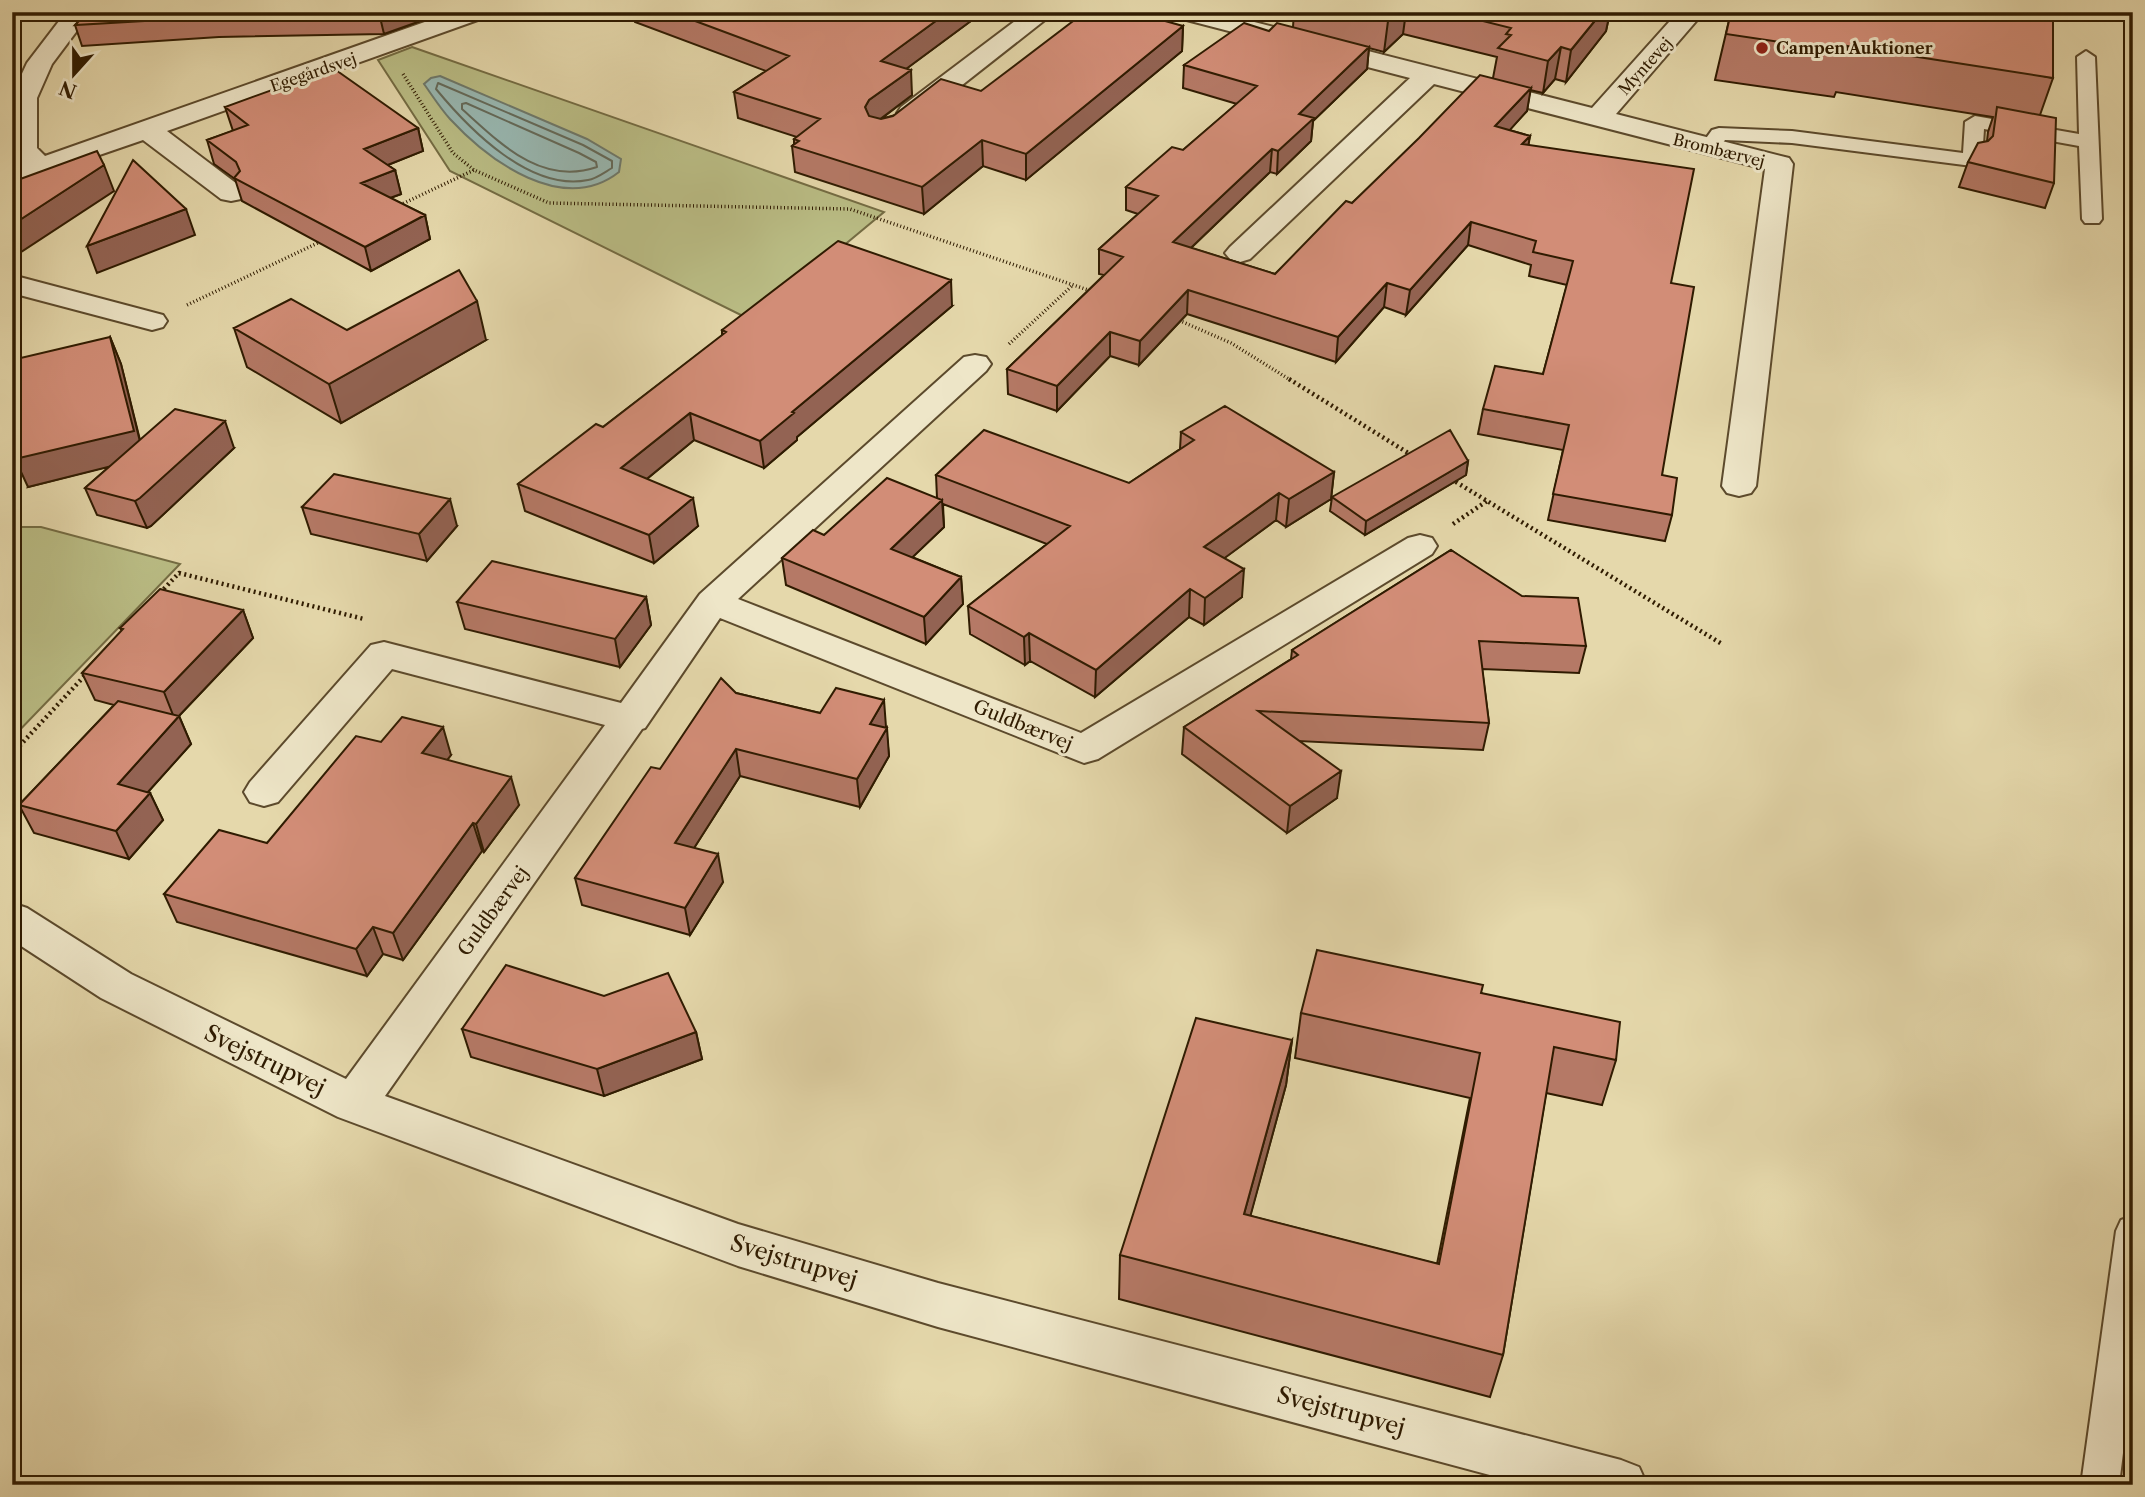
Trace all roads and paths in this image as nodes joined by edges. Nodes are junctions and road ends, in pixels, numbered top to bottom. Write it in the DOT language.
graph roads {
  1 [pos="79,12"];
  2 [pos="477,12"];
  3 [pos="1043,12"];
  4 [pos="1184,12"];
  5 [pos="1692,12"];
  6 [pos="385,46"];
  7 [pos="2086,57"];
  8 [pos="1427,76"];
  9 [pos="1597,119"];
  10 [pos="894,126"];
  11 [pos="148,130"];
  12 [pos="2089,142"];
  13 [pos="1709,148"];
  14 [pos="40,167"];
  15 [pos="474,170"];
  16 [pos="12,177"];
  17 [pos="231,193"];
  18 [pos="400,205"];
  19 [pos="2092,219"];
  20 [pos="325,240"];
  21 [pos="1240,253"];
  22 [pos="12,284"];
  23 [pos="1073,285"];
  24 [pos="1099,294"];
  25 [pos="1166,315"];
  26 [pos="152,321"];
  27 [pos="975,364"];
  28 [pos="1417,458"];
  29 [pos="1441,472"];
  30 [pos="1739,486"];
  31 [pos="1420,546"];
  32 [pos="713,602"];
  33 [pos="151,603"];
  34 [pos="1722,645"];
  35 [pos="384,654"];
  36 [pos="95,664"];
  37 [pos="632,719"];
  38 [pos="12,754"];
  39 [pos="264,792"];
  40 [pos="12,919"];
  41 [pos="354,1104"];
  42 [pos="2133,1231"];
  43 [pos="1621,1485"];
  44 [pos="2100,1485"];
  1 -- 14 [label="street"];
  2 -- 6 [label="street, Egegårdsvej"];
  3 -- 10 [label="street"];
  4 -- 8 [label="street, Brombærvej"];
  5 -- 9 [label="street, Myntevej"];
  6 -- 11 [label="street, Egegårdsvej"];
  6 -- 15 [label="path"];
  7 -- 12 [label="lane"];
  8 -- 9 [label="street, Brombærvej"];
  8 -- 21 [label="street"];
  9 -- 13 [label="street, Brombærvej"];
  11 -- 14 [label="street, Egegårdsvej"];
  11 -- 17 [label="street"];
  12 -- 13 [label="lane"];
  12 -- 19 [label="lane"];
  13 -- 30 [label="street, Brombærvej"];
  14 -- 16 [label="street, Egegårdsvej"];
  15 -- 18 [label="path"];
  15 -- 23 [label="path"];
  20 -- 26 [label="path"];
  22 -- 26 [label="street"];
  23 -- 24 [label="path"];
  23 -- 27 [label="path"];
  25 -- 28 [label="path"];
  27 -- 32 [label="street, Guldbærvej"];
  29 -- 34 [label="path"];
  31 -- 32 [label="street, Guldbærvej"];
  32 -- 37 [label="street, Guldbærvej"];
  33 -- 35 [label="path"];
  35 -- 37 [label="street"];
  35 -- 39 [label="street"];
  36 -- 38 [label="path"];
  37 -- 41 [label="street, Guldbærvej"];
  40 -- 41 [label="street, Svejstrupvej"];
  41 -- 43 [label="street, Svejstrupvej"];
  42 -- 44 [label="lane"];
}
